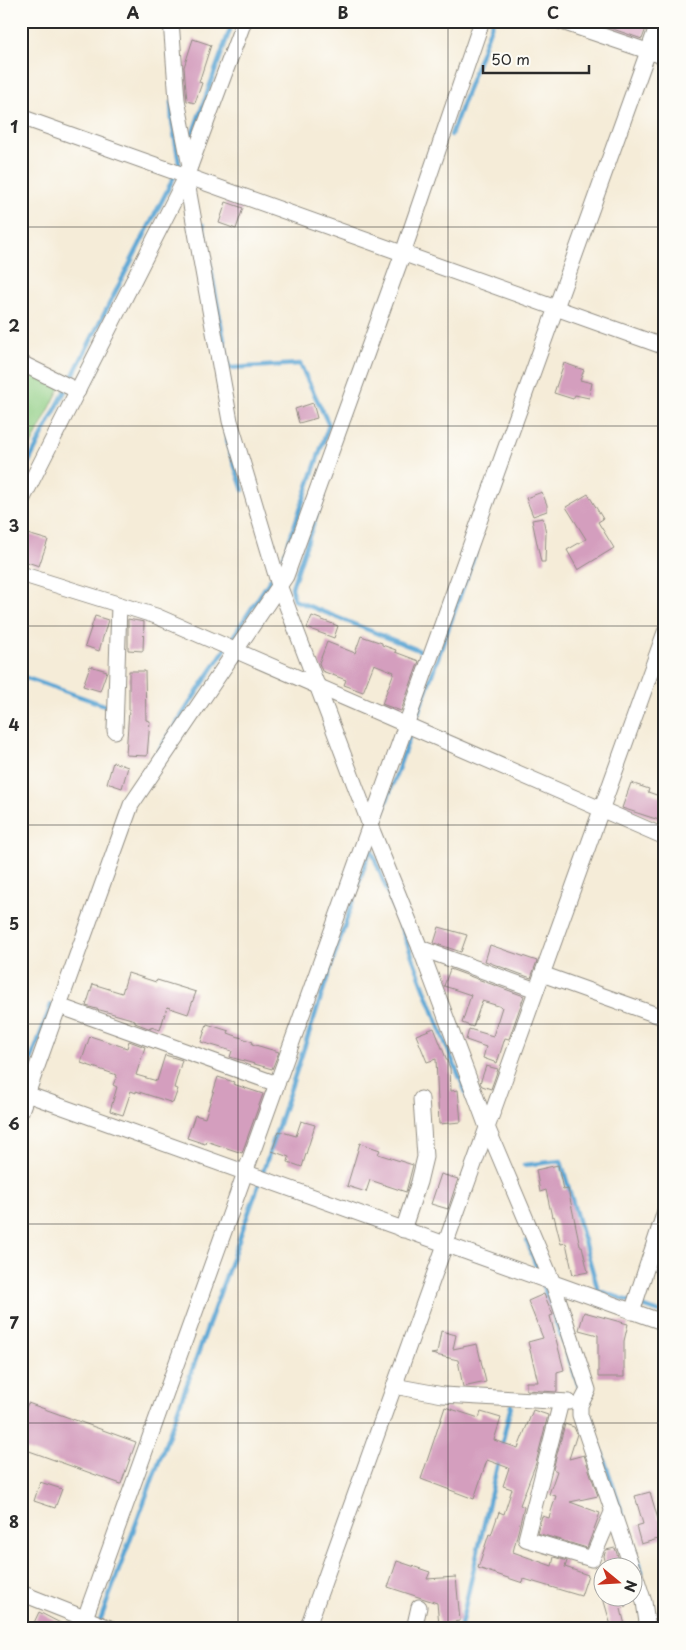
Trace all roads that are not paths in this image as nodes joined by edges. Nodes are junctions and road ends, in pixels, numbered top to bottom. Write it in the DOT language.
graph roads {
  1 [pos="171,21"];
  2 [pos="244,21"];
  3 [pos="482,21"];
  4 [pos="559,21"];
  5 [pos="659,21"];
  6 [pos="648,52"];
  7 [pos="665,58"];
  8 [pos="21,117"];
  9 [pos="188,172"];
  10 [pos="403,253"];
  11 [pos="556,309"];
  12 [pos="665,347"];
  13 [pos="21,363"];
  14 [pos="78,391"];
  15 [pos="21,502"];
  16 [pos="21,574"];
  17 [pos="279,585"];
  18 [pos="119,605"];
  19 [pos="665,632"];
  20 [pos="236,651"];
  21 [pos="316,686"];
  22 [pos="405,724"];
  23 [pos="115,731"];
  24 [pos="601,809"];
  25 [pos="370,825"];
  26 [pos="665,837"];
  27 [pos="420,948"];
  28 [pos="542,974"];
  29 [pos="536,990"];
  30 [pos="59,1006"];
  31 [pos="665,1018"];
  32 [pos="277,1084"];
  33 [pos="24,1093"];
  34 [pos="421,1099"];
  35 [pos="21,1111"];
  36 [pos="487,1127"];
  37 [pos="245,1173"];
  38 [pos="665,1211"];
  39 [pos="403,1230"];
  40 [pos="444,1245"];
  41 [pos="553,1284"];
  42 [pos="632,1312"];
  43 [pos="665,1324"];
  44 [pos="394,1386"];
  45 [pos="561,1402"];
  46 [pos="581,1402"];
  47 [pos="613,1510"];
  48 [pos="629,1558"];
  49 [pos="21,1593"];
  50 [pos="644,1602"];
  51 [pos="419,1607"];
  52 [pos="82,1624"];
  53 [pos="112,1629"];
  54 [pos="307,1629"];
  55 [pos="414,1629"];
  56 [pos="648,1629"];
  1 -- 9 [label="street"];
  2 -- 9 [label="street"];
  3 -- 10 [label="street"];
  4 -- 6 [label="street"];
  5 -- 6 [label="street"];
  6 -- 7 [label="street"];
  6 -- 11 [label="street"];
  8 -- 9 [label="street"];
  9 -- 10 [label="street"];
  9 -- 14 [label="street"];
  9 -- 17 [label="street"];
  10 -- 11 [label="street"];
  10 -- 17 [label="street"];
  11 -- 12 [label="street"];
  11 -- 22 [label="street"];
  13 -- 14 [label="street"];
  14 -- 15 [label="street"];
  16 -- 18 [label="street"];
  17 -- 20 [label="street"];
  17 -- 21 [label="street"];
  18 -- 20 [label="street"];
  18 -- 23 [label="street"];
  19 -- 24 [label="street"];
  20 -- 21 [label="street"];
  20 -- 30 [label="street"];
  21 -- 22 [label="street"];
  21 -- 25 [label="street"];
  22 -- 24 [label="street"];
  22 -- 25 [label="street"];
  24 -- 26 [label="street"];
  24 -- 28 [label="street"];
  25 -- 27 [label="street"];
  25 -- 32 [label="street"];
  27 -- 29 [label="street"];
  27 -- 36 [label="street"];
  28 -- 29 [label="street"];
  28 -- 31 [label="street"];
  29 -- 36 [label="street"];
  30 -- 32 [label="street"];
  30 -- 33 [label="street"];
  32 -- 37 [label="street"];
  33 -- 35 [label="street"];
  33 -- 37 [label="street"];
  34 -- 39 [label="street"];
  36 -- 40 [label="street"];
  36 -- 41 [label="street"];
  37 -- 39 [label="street"];
  37 -- 52 [label="street"];
  38 -- 42 [label="street"];
  39 -- 40 [label="street"];
  40 -- 41 [label="street"];
  40 -- 44 [label="street"];
  41 -- 42 [label="street"];
  41 -- 46 [label="street"];
  42 -- 43 [label="street"];
  44 -- 45 [label="street"];
  44 -- 54 [label="street"];
  45 -- 46 [label="street"];
  45 -- 47 [label="street"];
  46 -- 47 [label="street"];
  47 -- 48 [label="street"];
  49 -- 52 [label="street"];
  50 -- 56 [label="street"];
  51 -- 55 [label="street"];
  52 -- 53 [label="street"];
}
